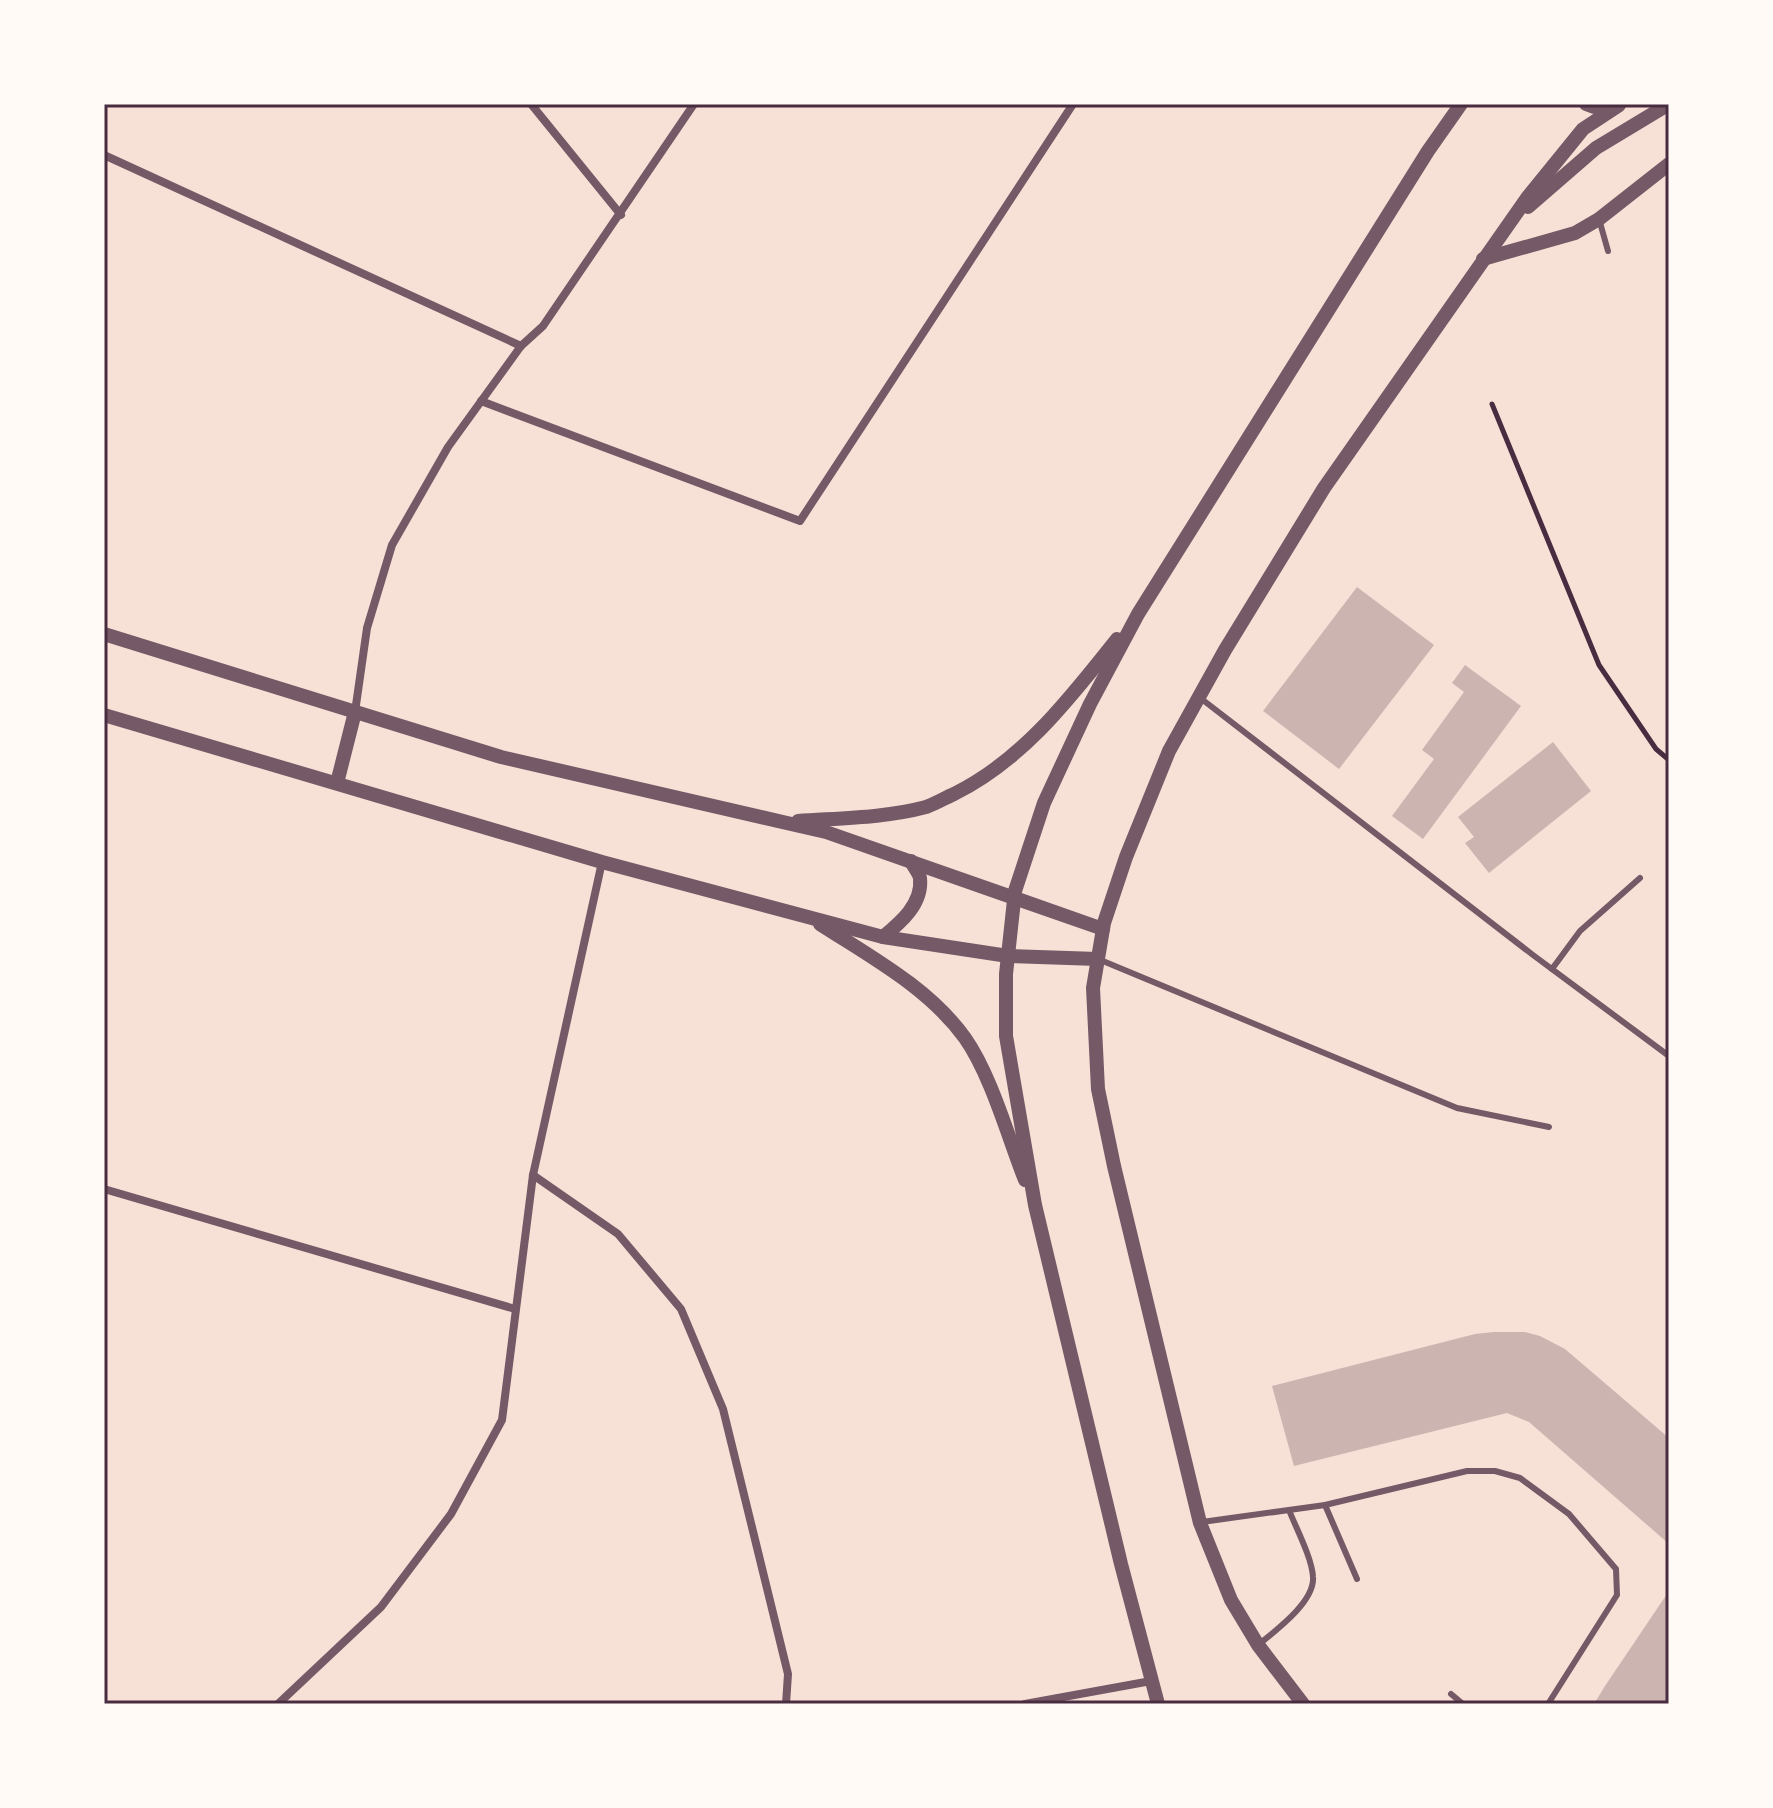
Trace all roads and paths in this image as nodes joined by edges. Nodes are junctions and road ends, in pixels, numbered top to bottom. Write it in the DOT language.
graph roads {
  1 [pos="531,104"];
  2 [pos="694,104"];
  3 [pos="1073,104"];
  4 [pos="1451,104"];
  5 [pos="1461,104"];
  6 [pos="1586,104"];
  7 [pos="1669,104"];
  8 [pos="1620,105"];
  9 [pos="1428,151"];
  10 [pos="104,155"];
  11 [pos="1669,164"];
  12 [pos="621,215"];
  13 [pos="1599,219"];
  14 [pos="1506,226"];
  15 [pos="1608,251"];
  16 [pos="1483,259"];
  17 [pos="521,346"];
  18 [pos="481,401"];
  19 [pos="1492,404"];
  20 [pos="1138,614"];
  21 [pos="104,634"];
  22 [pos="1199,697"];
  23 [pos="355,712"];
  24 [pos="104,715"];
  25 [pos="1669,760"];
  26 [pos="337,783"];
  27 [pos="780,822"];
  28 [pos="911,861"];
  29 [pos="602,862"];
  30 [pos="1640,878"];
  31 [pos="1014,899"];
  32 [pos="810,918"];
  33 [pos="1103,929"];
  34 [pos="883,937"];
  35 [pos="1008,956"];
  36 [pos="1098,959"];
  37 [pos="1552,969"];
  38 [pos="1669,1056"];
  39 [pos="1549,1127"];
  40 [pos="533,1175"];
  41 [pos="104,1189"];
  42 [pos="1035,1205"];
  43 [pos="515,1309"];
  44 [pos="1325,1505"];
  45 [pos="1289,1510"];
  46 [pos="1200,1523"];
  47 [pos="1357,1579"];
  48 [pos="1258,1645"];
  49 [pos="1151,1681"];
  50 [pos="1451,1694"];
  51 [pos="278,1704"];
  52 [pos="786,1704"];
  53 [pos="1025,1704"];
  54 [pos="1158,1704"];
  55 [pos="1303,1704"];
  56 [pos="1463,1704"];
  57 [pos="1548,1704"];
  1 -- 12 [label="street"];
  2 -- 12 [label="street"];
  3 -- 18 [label="street"];
  4 -- 9 [label="street"];
  5 -- 9 [label="street"];
  6 -- 8 [label="street"];
  7 -- 14 [label="street"];
  8 -- 14 [label="street"];
  9 -- 20 [label="street"];
  10 -- 17 [label="street"];
  11 -- 13 [label="street"];
  12 -- 17 [label="street"];
  13 -- 15 [label="lane"];
  13 -- 16 [label="street"];
  14 -- 16 [label="street"];
  16 -- 22 [label="street"];
  17 -- 18 [label="street"];
  18 -- 23 [label="street"];
  19 -- 25 [label="path"];
  20 -- 27 [label="street"];
  20 -- 31 [label="street"];
  21 -- 23 [label="street"];
  22 -- 33 [label="street"];
  22 -- 37 [label="lane"];
  23 -- 26 [label="street"];
  23 -- 27 [label="street"];
  24 -- 26 [label="street"];
  26 -- 29 [label="street"];
  27 -- 28 [label="street"];
  28 -- 31 [label="street"];
  28 -- 34 [label="street"];
  29 -- 32 [label="street"];
  29 -- 40 [label="street"];
  30 -- 37 [label="lane"];
  31 -- 33 [label="street"];
  31 -- 35 [label="street"];
  32 -- 34 [label="street"];
  32 -- 42 [label="street"];
  33 -- 36 [label="street"];
  34 -- 35 [label="street"];
  35 -- 36 [label="street"];
  35 -- 42 [label="street"];
  36 -- 39 [label="lane"];
  36 -- 46 [label="street"];
  37 -- 38 [label="lane"];
  40 -- 43 [label="street"];
  40 -- 52 [label="street"];
  41 -- 43 [label="street"];
  42 -- 49 [label="street"];
  43 -- 51 [label="street"];
  44 -- 45 [label="lane"];
  44 -- 47 [label="lane"];
  44 -- 57 [label="lane"];
  45 -- 46 [label="lane"];
  45 -- 48 [label="lane"];
  46 -- 48 [label="street"];
  48 -- 55 [label="street"];
  49 -- 53 [label="street"];
  49 -- 54 [label="street"];
  50 -- 56 [label="lane"];
}
